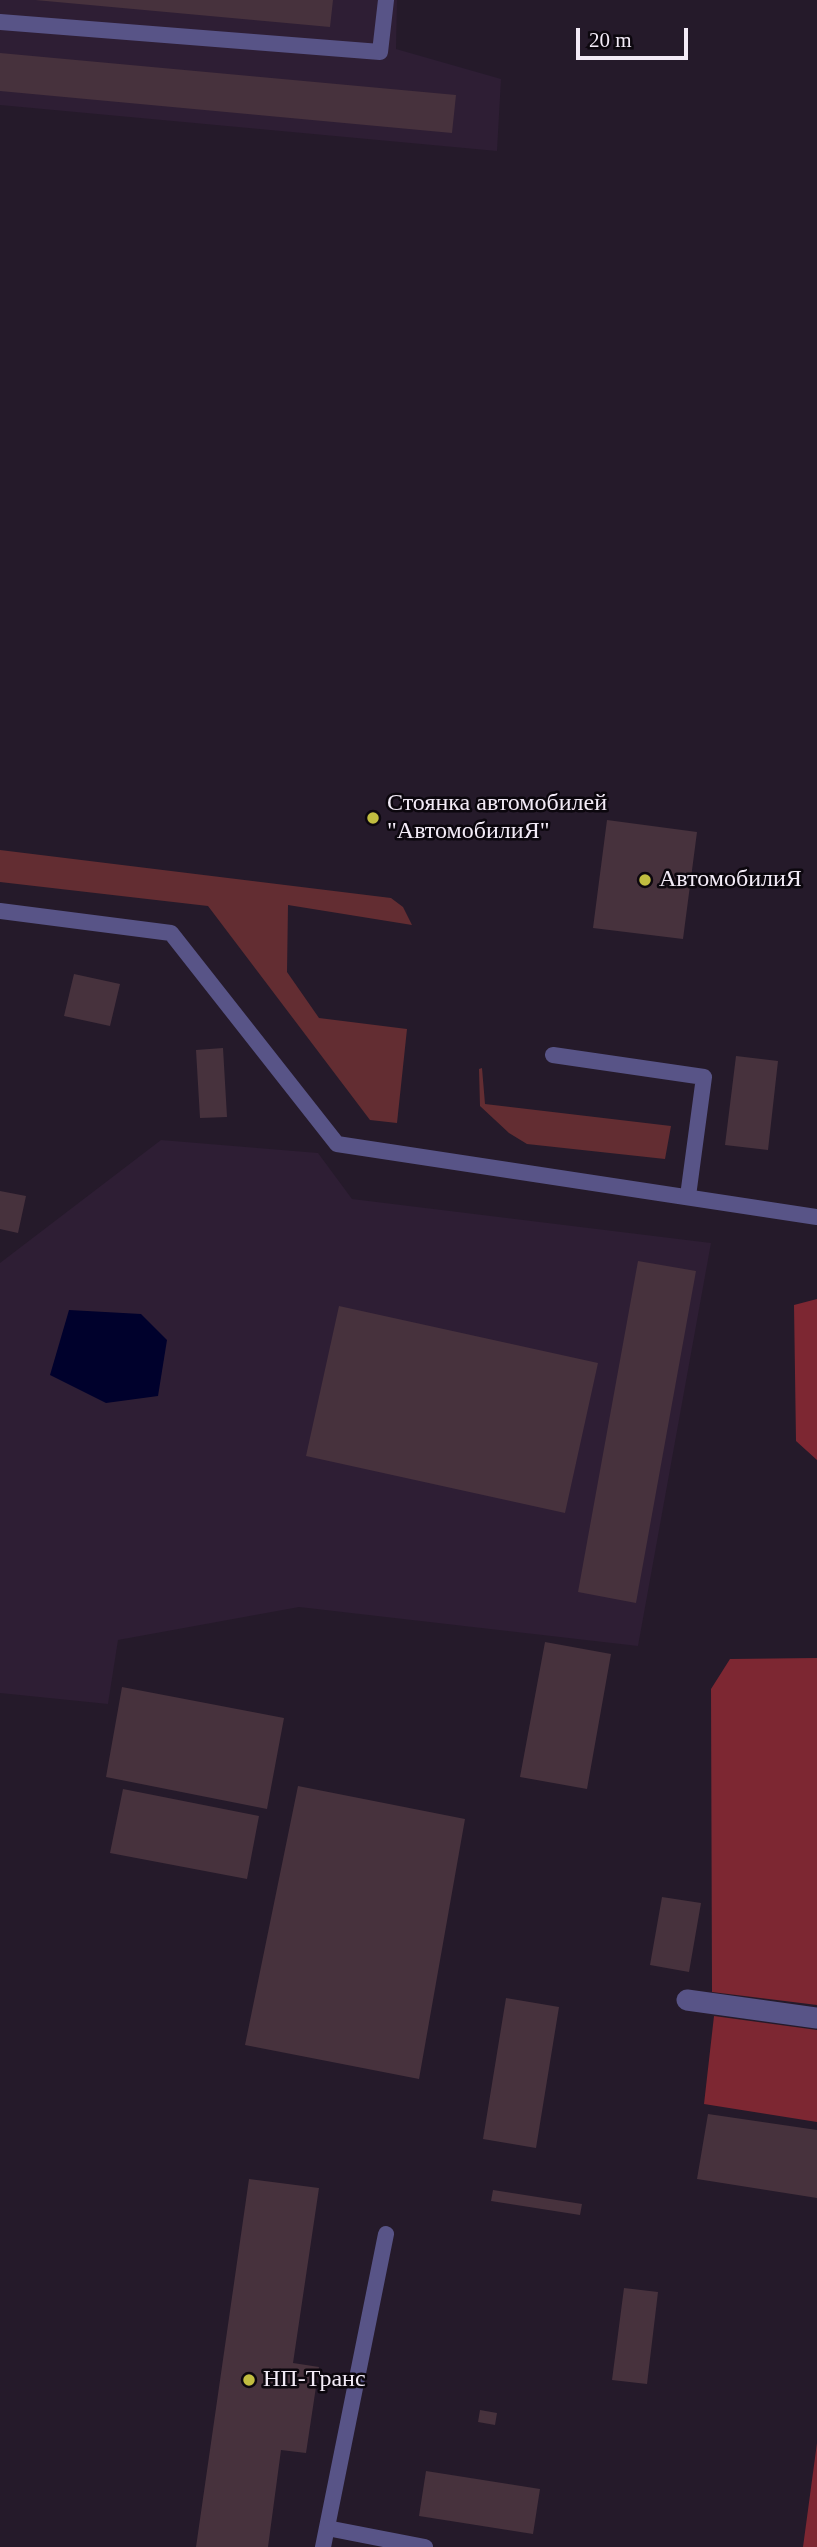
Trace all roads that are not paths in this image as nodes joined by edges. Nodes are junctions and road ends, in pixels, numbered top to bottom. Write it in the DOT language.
graph roads {
  1 [pos="386,0"];
  2 [pos="0,22"];
  3 [pos="0,911"];
  4 [pos="553,1055"];
  5 [pos="688,1195"];
  6 [pos="817,1217"];
  7 [pos="687,2000"];
  8 [pos="817,2018"];
  9 [pos="386,2234"];
  10 [pos="327,2528"];
  11 [pos="323,2547"];
  12 [pos="425,2547"];
  1 -- 2 [label="lane"];
  3 -- 5 [label="lane"];
  4 -- 5 [label="lane"];
  5 -- 6 [label="lane"];
  7 -- 8 [label="street"];
  9 -- 10 [label="lane"];
  10 -- 11 [label="lane"];
  10 -- 12 [label="lane"];
}
